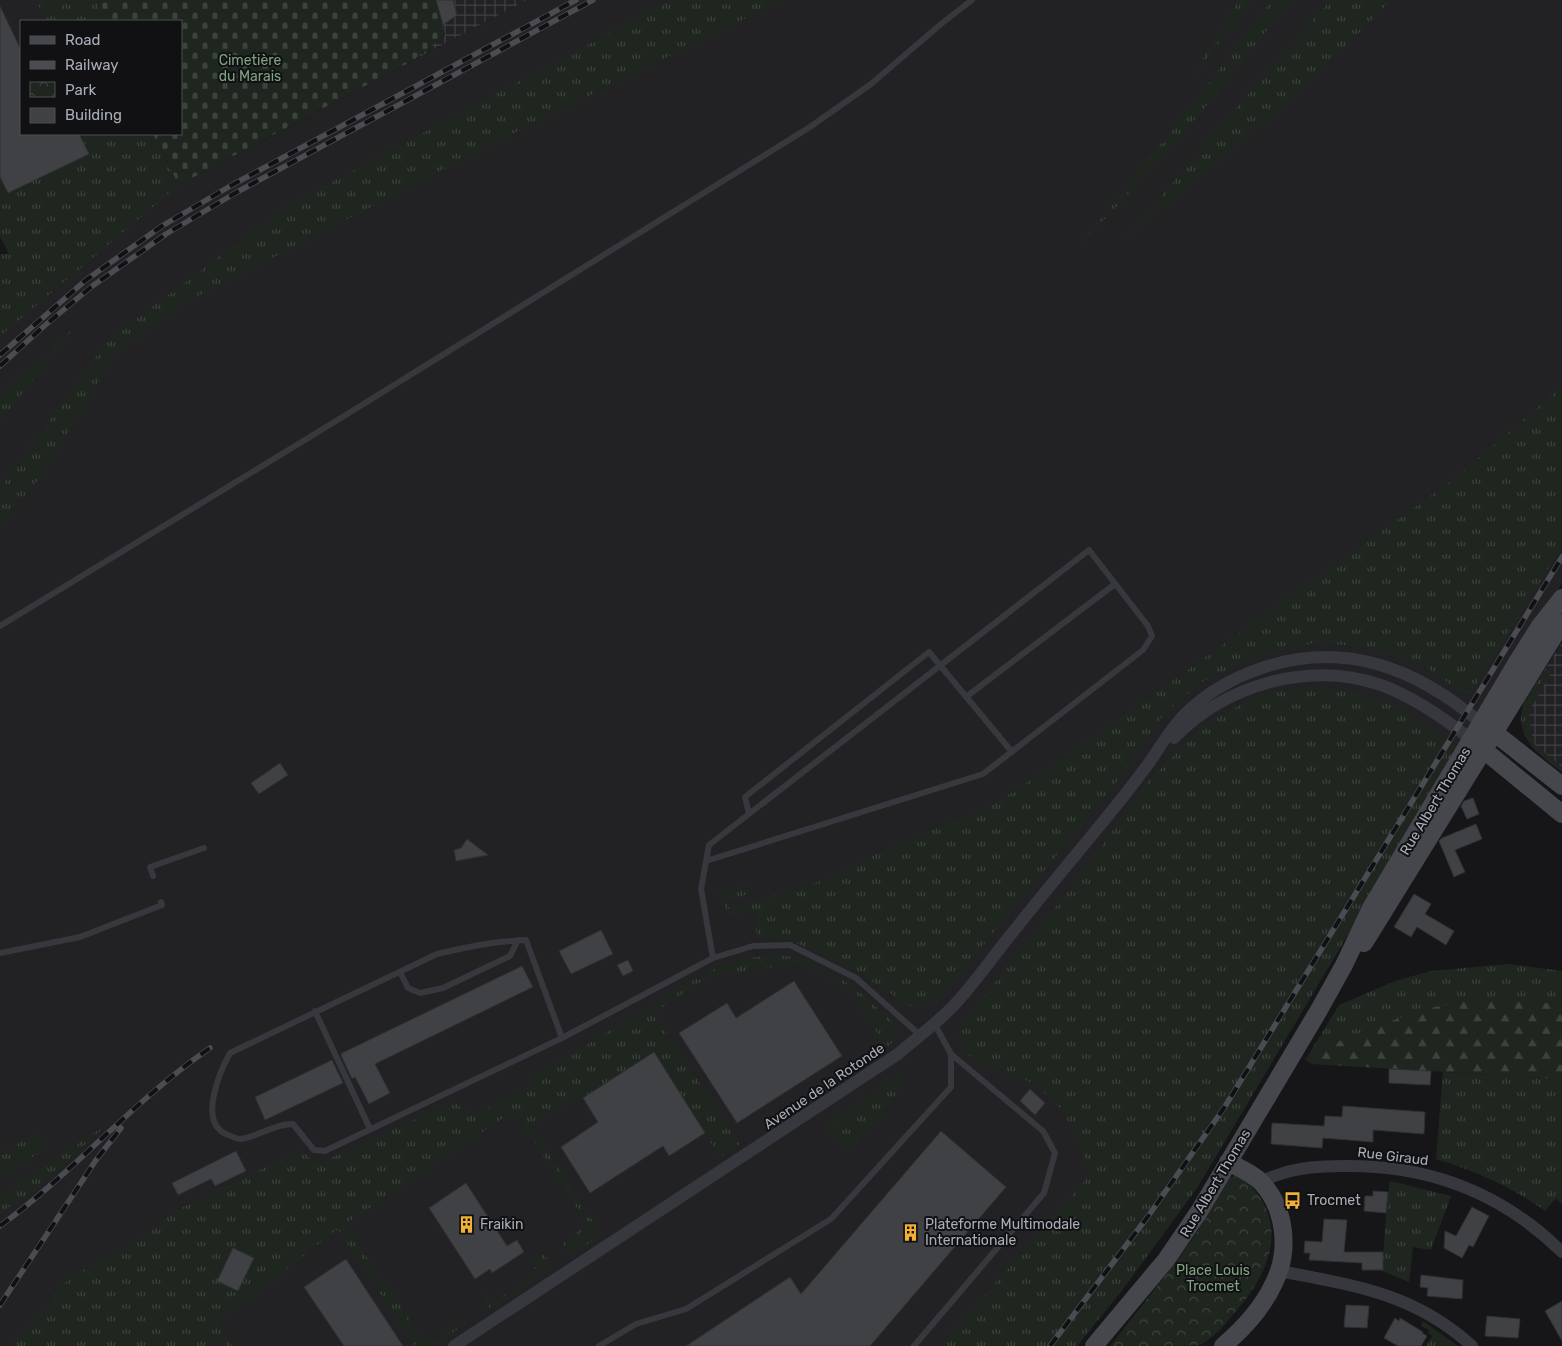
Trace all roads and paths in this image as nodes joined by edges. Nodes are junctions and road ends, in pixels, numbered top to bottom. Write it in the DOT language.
graph roads {
  1 [pos="972,0"];
  2 [pos="1115,584"];
  3 [pos="1562,598"];
  4 [pos="1562,622"];
  5 [pos="0,626"];
  6 [pos="940,666"];
  7 [pos="966,697"];
  8 [pos="1488,727"];
  9 [pos="1477,745"];
  10 [pos="1012,752"];
  11 [pos="1142,773"];
  12 [pos="1562,786"];
  13 [pos="1562,813"];
  14 [pos="749,814"];
  15 [pos="204,848"];
  16 [pos="706,861"];
  17 [pos="153,876"];
  18 [pos="161,902"];
  19 [pos="518,940"];
  20 [pos="0,953"];
  21 [pos="713,958"];
  22 [pos="400,972"];
  23 [pos="315,1011"];
  24 [pos="934,1023"];
  25 [pos="920,1035"];
  26 [pos="562,1038"];
  27 [pos="951,1054"];
  28 [pos="370,1129"];
  29 [pos="1228,1162"];
  30 [pos="1260,1182"];
  31 [pos="1562,1252"];
  32 [pos="1279,1271"];
  33 [pos="1228,1345"];
  34 [pos="454,1346"];
  35 [pos="599,1346"];
  36 [pos="914,1346"];
  37 [pos="1094,1346"];
  38 [pos="1472,1346"];
  1 -- 5 [label="lane"];
  2 -- 6 [label="lane"];
  2 -- 7 [label="lane"];
  2 -- 10 [label="lane"];
  3 -- 8 [label="street, Rue Albert Thomas"];
  4 -- 8 [label="street, Rue Albert Thomas"];
  6 -- 7 [label="lane"];
  6 -- 14 [label="lane"];
  6 -- 14 [label="lane"];
  7 -- 10 [label="lane"];
  8 -- 9 [label="street, Rue Albert Thomas"];
  8 -- 11 [label="street, Avenue de la Rotonde"];
  8 -- 12 [label="street"];
  9 -- 11 [label="street, Avenue de la Rotonde"];
  9 -- 13 [label="street"];
  9 -- 29 [label="street, Rue Albert Thomas"];
  10 -- 16 [label="lane"];
  11 -- 24 [label="street, Avenue de la Rotonde"];
  14 -- 16 [label="lane"];
  15 -- 17 [label="lane"];
  16 -- 21 [label="lane"];
  18 -- 20 [label="lane"];
  19 -- 22 [label="lane"];
  19 -- 22 [label="lane"];
  19 -- 26 [label="lane"];
  21 -- 25 [label="lane"];
  21 -- 26 [label="lane"];
  22 -- 23 [label="lane"];
  23 -- 28 [label="lane"];
  23 -- 28 [label="lane"];
  24 -- 25 [label="street, Avenue de la Rotonde"];
  24 -- 27 [label="lane"];
  25 -- 34 [label="street, Avenue de la Rotonde"];
  26 -- 28 [label="lane"];
  27 -- 35 [label="lane"];
  27 -- 36 [label="lane"];
  29 -- 30 [label="street"];
  29 -- 37 [label="street, Rue Albert Thomas"];
  30 -- 31 [label="street, Rue Giraud"];
  30 -- 32 [label="street"];
  32 -- 33 [label="street"];
  32 -- 38 [label="street"];
}
